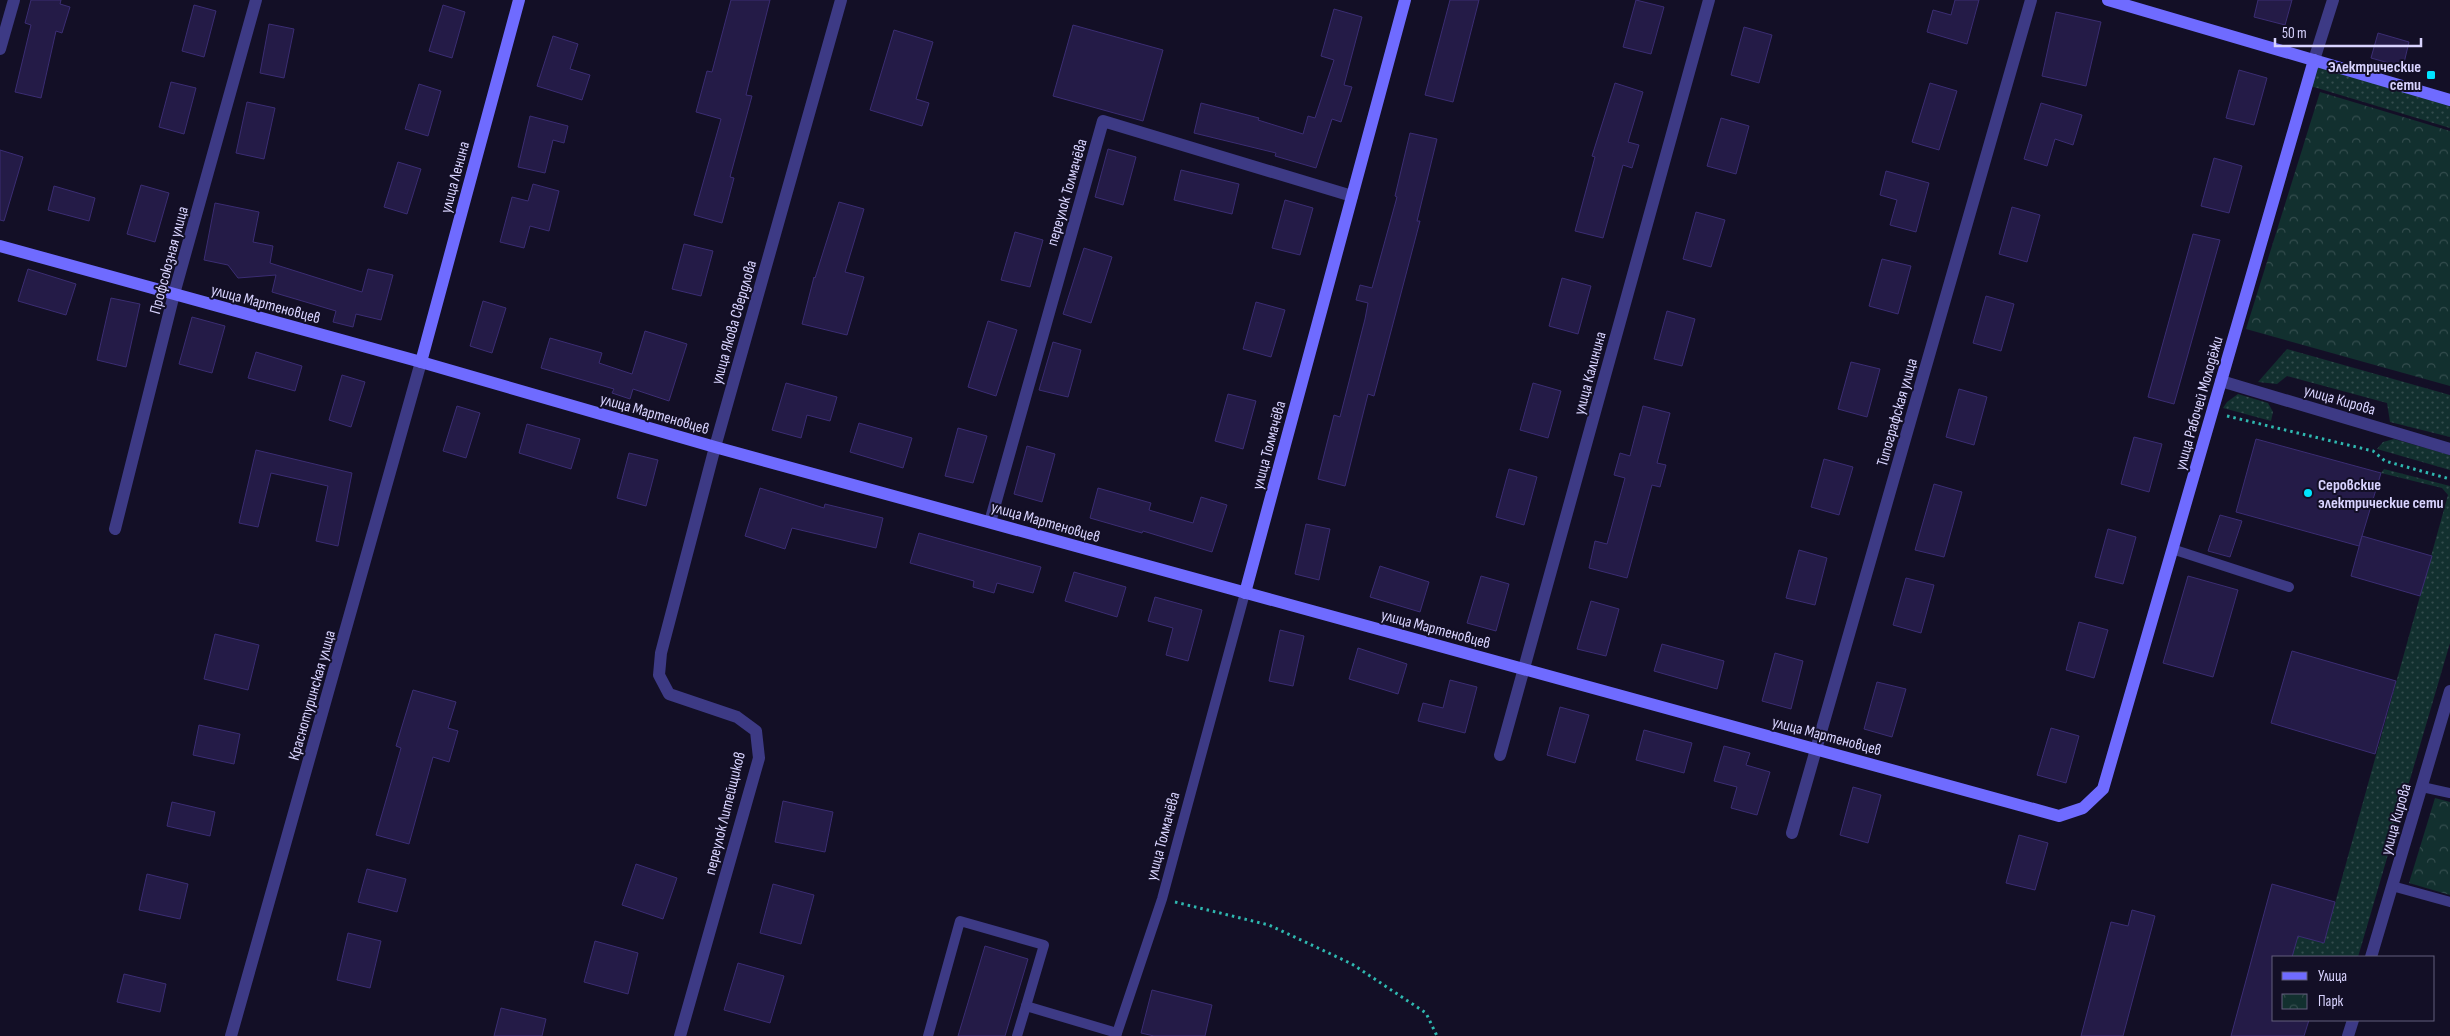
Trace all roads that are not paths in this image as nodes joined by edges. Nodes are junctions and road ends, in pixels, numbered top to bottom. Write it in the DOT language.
graph roads {
  1 [pos="14,0"];
  2 [pos="256,0"];
  3 [pos="519,0"];
  4 [pos="841,0"];
  5 [pos="1405,0"];
  6 [pos="1709,0"];
  7 [pos="2031,0"];
  8 [pos="2108,0"];
  9 [pos="2333,0"];
  10 [pos="0,49"];
  11 [pos="2314,60"];
  12 [pos="2450,100"];
  13 [pos="1352,196"];
  14 [pos="0,246"];
  15 [pos="174,294"];
  16 [pos="421,362"];
  17 [pos="2221,381"];
  18 [pos="715,447"];
  19 [pos="2450,448"];
  20 [pos="990,522"];
  21 [pos="115,529"];
  22 [pos="2172,549"];
  23 [pos="2289,587"];
  24 [pos="1245,593"];
  25 [pos="661,653"];
  26 [pos="1524,668"];
  27 [pos="2450,691"];
  28 [pos="1817,749"];
  29 [pos="1500,755"];
  30 [pos="2422,787"];
  31 [pos="2450,793"];
  32 [pos="2083,808"];
  33 [pos="1792,833"];
  34 [pos="2392,886"];
  35 [pos="2450,902"];
  36 [pos="2371,956"];
  37 [pos="1026,1006"];
  38 [pos="2353,1021"];
  39 [pos="1116,1035"];
  40 [pos="231,1036"];
  41 [pos="680,1036"];
  42 [pos="928,1036"];
  43 [pos="1017,1036"];
  44 [pos="2348,1036"];
  1 -- 10 [label="street"];
  2 -- 15 [label="street, Профсоюзная улица"];
  3 -- 16 [label="street, улица Ленина"];
  4 -- 18 [label="street, улица Якова Свердлова"];
  5 -- 13 [label="street, улица Толмачёва"];
  6 -- 26 [label="street, улица Калинина"];
  7 -- 28 [label="street, Типографская улица"];
  8 -- 11 [label="street"];
  9 -- 11 [label="street, улица Рабочей Молодёжи"];
  11 -- 12 [label="street"];
  11 -- 17 [label="street, улица Рабочей Молодёжи"];
  13 -- 20 [label="street, переулок Толмачёва"];
  13 -- 24 [label="street, улица Толмачёва"];
  14 -- 15 [label="street, улица Мартеновцев"];
  15 -- 16 [label="street, улица Мартеновцев"];
  15 -- 21 [label="street, Профсоюзная улица"];
  16 -- 18 [label="street, улица Мартеновцев"];
  16 -- 40 [label="street, Краснотуринская улица"];
  17 -- 19 [label="street, улица Кирова"];
  17 -- 22 [label="street, улица Рабочей Молодёжи"];
  18 -- 20 [label="street, улица Мартеновцев"];
  18 -- 25 [label="street, улица Якова Свердлова"];
  20 -- 24 [label="street, улица Мартеновцев"];
  22 -- 23 [label="lane"];
  22 -- 32 [label="street, улица Рабочей Молодёжи"];
  24 -- 26 [label="street, улица Мартеновцев"];
  24 -- 39 [label="lane, улица Толмачёва"];
  25 -- 41 [label="street, переулок Литейщиков"];
  26 -- 28 [label="street, улица Мартеновцев"];
  26 -- 29 [label="street, улица Калинина"];
  27 -- 30 [label="street, улица Кирова"];
  28 -- 32 [label="street, улица Мартеновцев"];
  28 -- 33 [label="street, Типографская улица"];
  30 -- 31 [label="lane"];
  30 -- 34 [label="street, улица Кирова"];
  34 -- 35 [label="lane"];
  34 -- 36 [label="street, улица Кирова"];
  37 -- 39 [label="lane"];
  37 -- 42 [label="lane"];
  37 -- 43 [label="lane"];
  38 -- 44 [label="street"];
}
